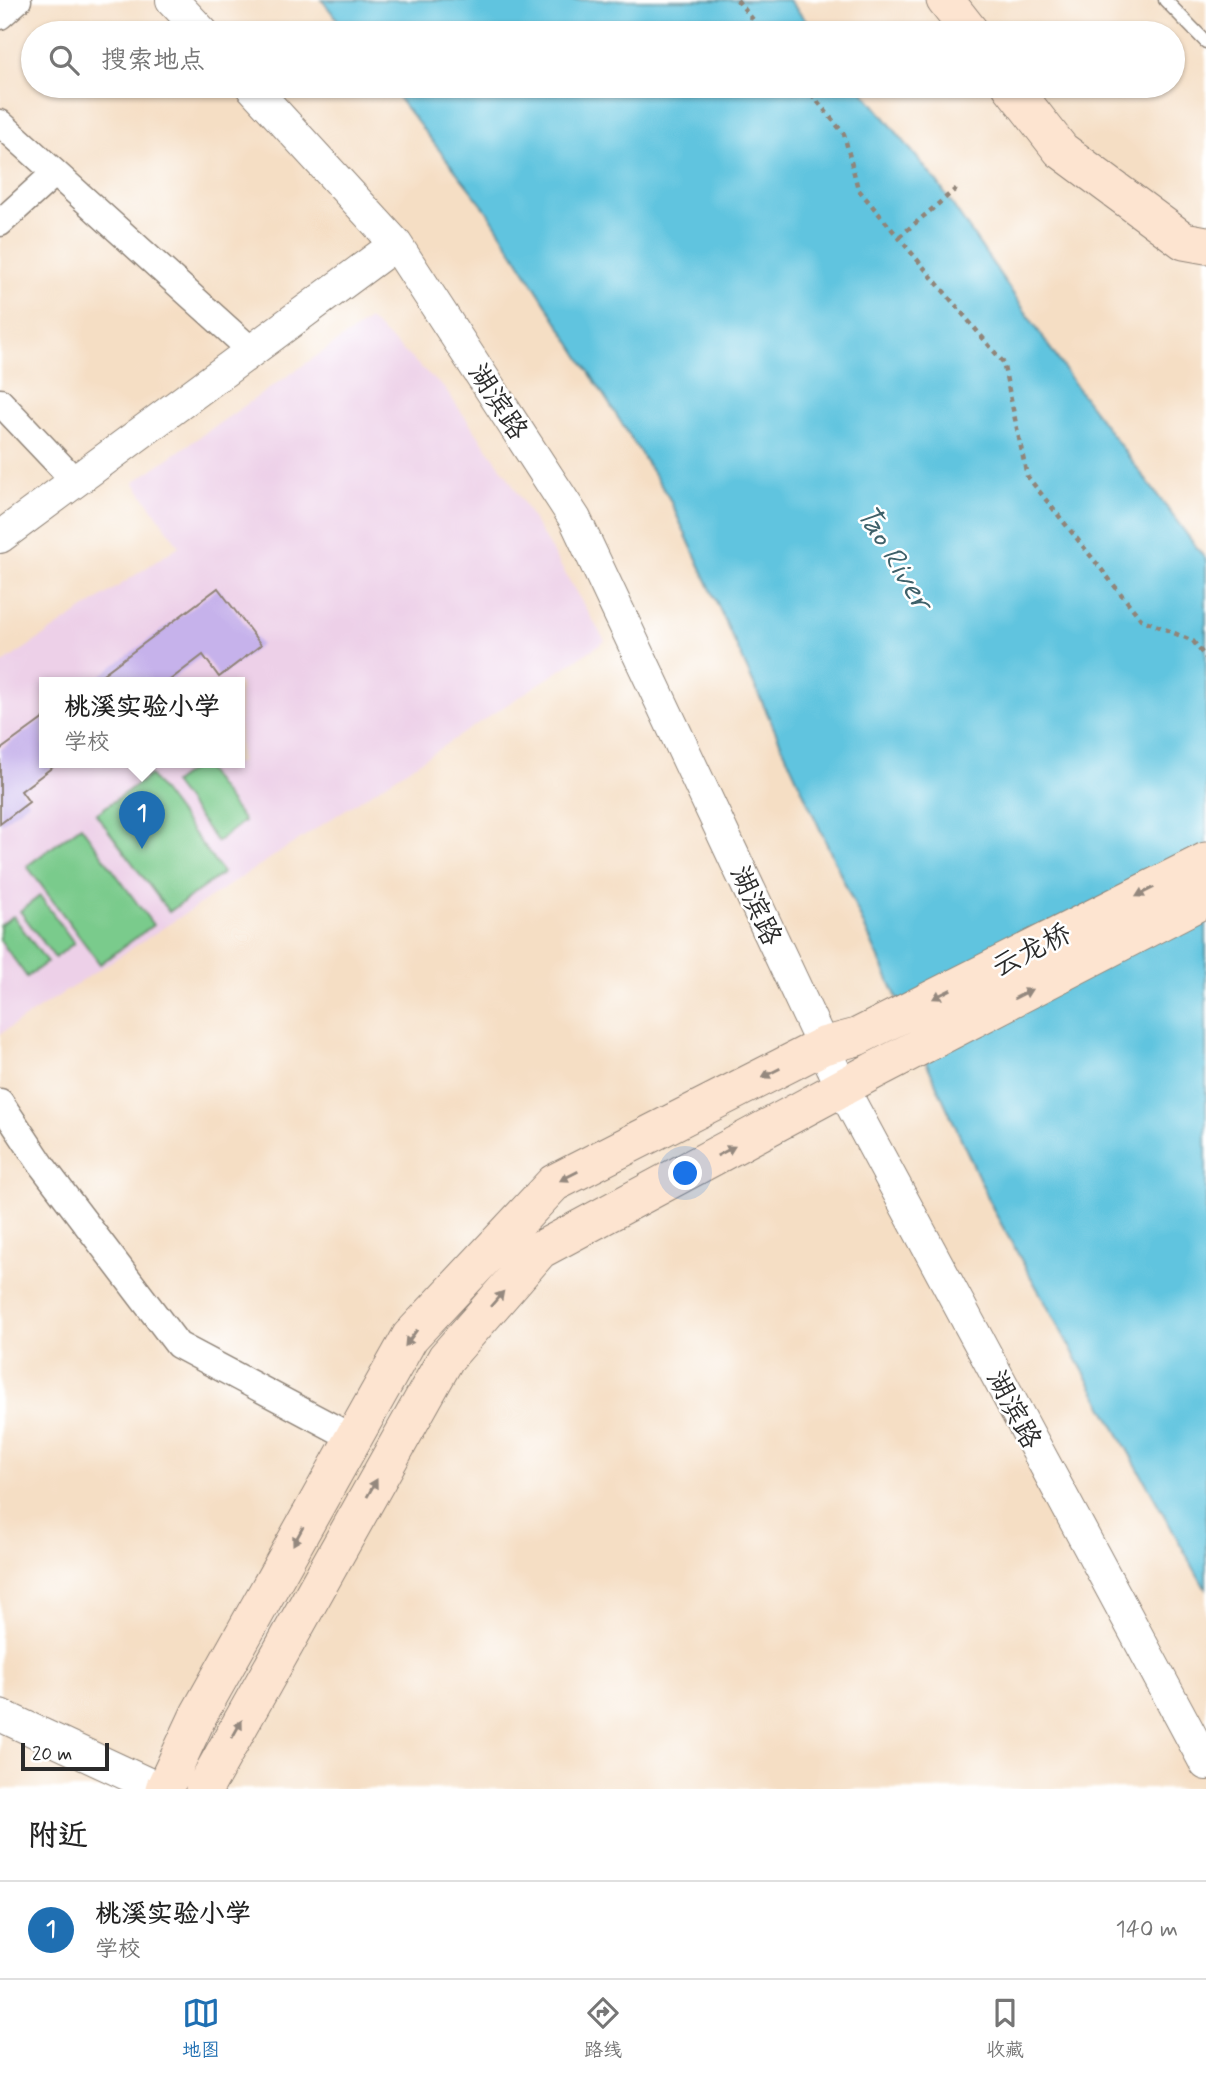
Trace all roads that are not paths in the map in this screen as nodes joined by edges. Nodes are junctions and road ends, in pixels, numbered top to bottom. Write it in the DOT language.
graph roads {
  1 [pos="18,0"];
  2 [pos="172,0"];
  3 [pos="946,0"];
  4 [pos="1165,0"];
  5 [pos="0,16"];
  6 [pos="192,21"];
  7 [pos="962,21"];
  8 [pos="1206,42"];
  9 [pos="262,98"];
  10 [pos="1020,98"];
  11 [pos="0,123"];
  12 [pos="55,173"];
  13 [pos="0,223"];
  14 [pos="396,244"];
  15 [pos="1206,245"];
  16 [pos="252,351"];
  17 [pos="0,402"];
  18 [pos="75,481"];
  19 [pos="0,537"];
  20 [pos="1206,861"];
  21 [pos="1206,898"];
  22 [pos="840,1041"];
  23 [pos="843,1089"];
  24 [pos="0,1102"];
  25 [pos="353,1438"];
  26 [pos="0,1715"];
  27 [pos="1206,1764"];
  28 [pos="159,1789"];
  29 [pos="164,1789"];
  30 [pos="204,1789"];
  1 -- 5 [label="street"];
  2 -- 6 [label="street"];
  3 -- 7 [label="main road"];
  4 -- 8 [label="lane"];
  9 -- 14 [label="street, 湖滨路"];
  10 -- 15 [label="main road"];
  11 -- 12 [label="street"];
  12 -- 13 [label="street"];
  12 -- 16 [label="street"];
  14 -- 16 [label="street"];
  14 -- 22 [label="street, 湖滨路"];
  16 -- 18 [label="street"];
  17 -- 18 [label="street"];
  18 -- 19 [label="street"];
  20 -- 22 [label="main road, 云龙桥, one-way"];
  23 -- 21 [label="main road, 云龙桥, one-way"];
  22 -- 23 [label="street, 湖滨路"];
  22 -- 25 [label="main road, 云龙桥, one-way"];
  23 -- 27 [label="street, 湖滨路"];
  30 -- 23 [label="main road, 云龙桥, one-way"];
  24 -- 25 [label="street"];
  25 -- 29 [label="main road, 云龙桥, one-way"];
  26 -- 28 [label="street"];
}
